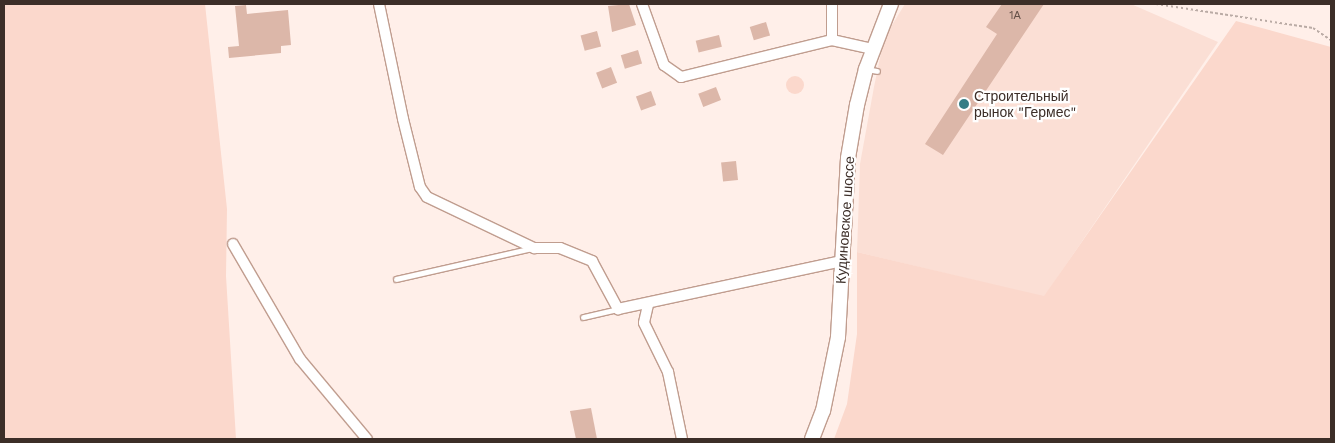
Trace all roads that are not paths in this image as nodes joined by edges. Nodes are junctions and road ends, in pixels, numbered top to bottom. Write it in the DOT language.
graph roads {
  1 [pos="378,4"];
  2 [pos="642,4"];
  3 [pos="832,4"];
  4 [pos="891,4"];
  5 [pos="832,40"];
  6 [pos="873,49"];
  7 [pos="233,244"];
  8 [pos="534,248"];
  9 [pos="842,261"];
  10 [pos="396,280"];
  11 [pos="648,305"];
  12 [pos="618,309"];
  13 [pos="583,317"];
  14 [pos="367,439"];
  15 [pos="682,439"];
  16 [pos="812,439"];
  1 -- 8 [label="street"];
  2 -- 5 [label="street"];
  3 -- 5 [label="street"];
  4 -- 6 [label="main road, Кудиновское шоссе"];
  5 -- 6 [label="street"];
  6 -- 9 [label="main road, Кудиновское шоссе"];
  7 -- 14 [label="street"];
  8 -- 10 [label="lane"];
  8 -- 12 [label="street"];
  9 -- 11 [label="street"];
  9 -- 16 [label="main road, Кудиновское шоссе"];
  11 -- 12 [label="street"];
  11 -- 15 [label="street"];
  12 -- 13 [label="lane"];
}
